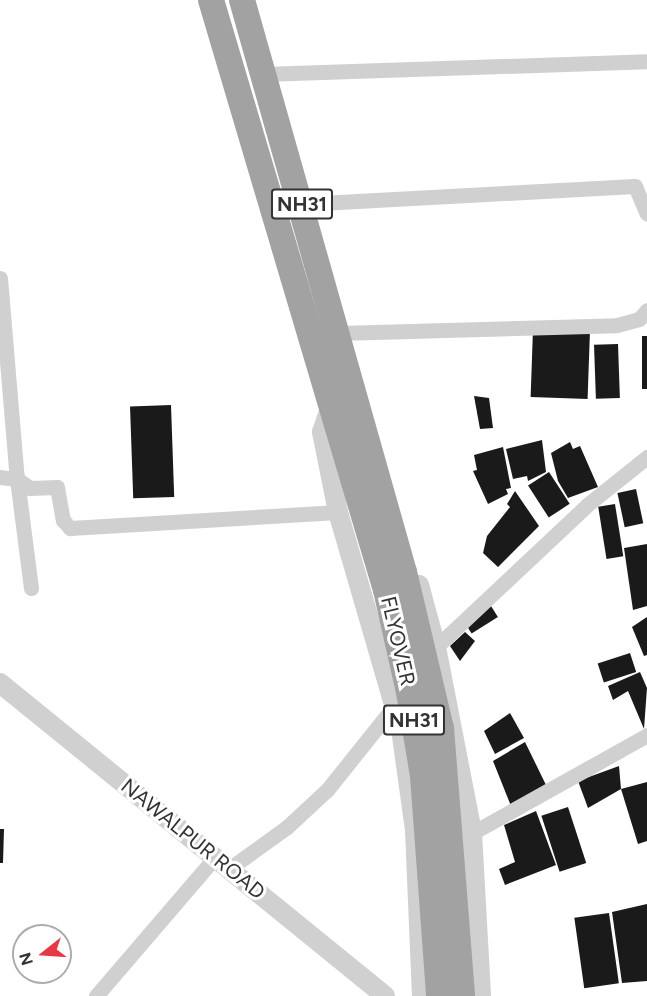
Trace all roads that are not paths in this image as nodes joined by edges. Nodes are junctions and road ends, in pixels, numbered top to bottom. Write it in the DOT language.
graph roads {
  1 [pos="211,0"];
  2 [pos="242,0"];
  3 [pos="647,61"];
  4 [pos="263,74"];
  5 [pos="302,204"];
  6 [pos="647,214"];
  7 [pos="0,278"];
  8 [pos="647,310"];
  9 [pos="338,333"];
  10 [pos="333,400"];
  11 [pos="357,409"];
  12 [pos="647,456"];
  13 [pos="0,477"];
  14 [pos="17,479"];
  15 [pos="339,512"];
  16 [pos="31,588"];
  17 [pos="436,647"];
  18 [pos="0,683"];
  19 [pos="395,705"];
  20 [pos="647,735"];
  21 [pos="472,833"];
  22 [pos="223,862"];
  23 [pos="96,996"];
  24 [pos="385,996"];
  25 [pos="422,996"];
  26 [pos="439,996"];
  27 [pos="462,996"];
  28 [pos="482,996"];
  1 -- 10 [label="highway, NH31"];
  2 -- 4 [label="highway, NH31"];
  3 -- 4 [label="street"];
  4 -- 5 [label="highway, NH31"];
  5 -- 6 [label="street"];
  5 -- 9 [label="highway, NH31"];
  7 -- 14 [label="street"];
  8 -- 9 [label="street"];
  9 -- 11 [label="highway, NH31"];
  10 -- 15 [label="street"];
  10 -- 26 [label="highway, FLYOVER / NH31"];
  11 -- 17 [label="street"];
  11 -- 27 [label="highway, FLYOVER / NH31"];
  12 -- 17 [label="street"];
  13 -- 14 [label="street"];
  14 -- 15 [label="street"];
  14 -- 16 [label="street"];
  15 -- 19 [label="street"];
  17 -- 21 [label="street"];
  18 -- 22 [label="street, NAWALPUR ROAD"];
  19 -- 22 [label="street"];
  19 -- 25 [label="street"];
  20 -- 21 [label="street"];
  21 -- 28 [label="street"];
  22 -- 23 [label="street"];
  22 -- 24 [label="street, NAWALPUR ROAD"];
}
